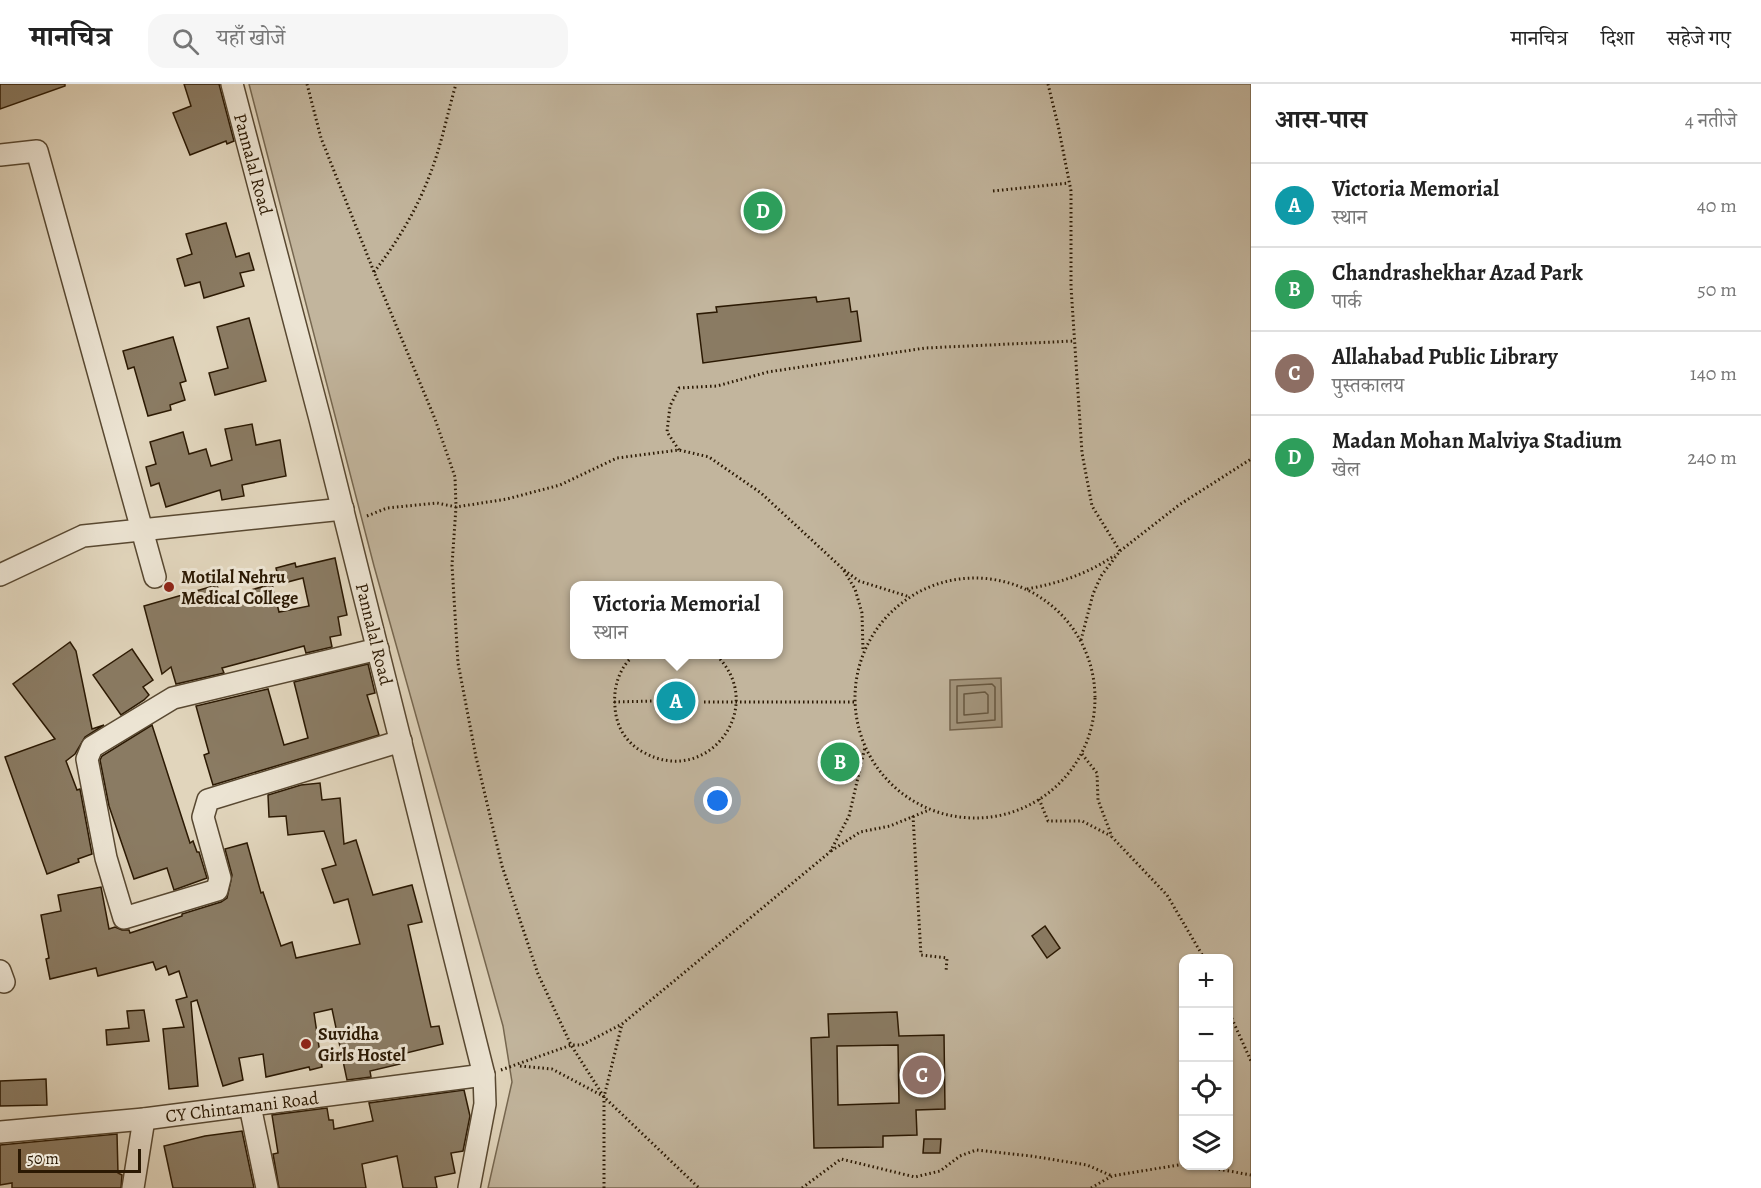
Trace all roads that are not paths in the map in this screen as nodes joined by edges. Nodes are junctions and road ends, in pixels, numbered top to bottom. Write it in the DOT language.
graph roads {
  1 [pos="232,84"];
  2 [pos="0,155"];
  3 [pos="343,509"];
  4 [pos="142,530"];
  5 [pos="0,575"];
  6 [pos="155,578"];
  7 [pos="378,649"];
  8 [pos="400,741"];
  9 [pos="484,1075"];
  10 [pos="250,1106"];
  11 [pos="144,1119"];
  12 [pos="0,1132"];
  13 [pos="133,1188"];
  14 [pos="267,1188"];
  15 [pos="469,1188"];
  1 -- 3 [label="street, Pannalal Road"];
  2 -- 4 [label="street"];
  3 -- 4 [label="street"];
  3 -- 7 [label="street, Pannalal Road"];
  4 -- 5 [label="street"];
  4 -- 6 [label="street"];
  7 -- 8 [label="street, Pannalal Road"];
  7 -- 8 [label="street"];
  8 -- 9 [label="street, Pannalal Road"];
  9 -- 10 [label="street, CY Chintamani Road"];
  9 -- 15 [label="street, Pannalal Road"];
  10 -- 11 [label="street, CY Chintamani Road"];
  10 -- 14 [label="street"];
  11 -- 12 [label="street, CY Chintamani Road"];
  11 -- 13 [label="street"];
}
